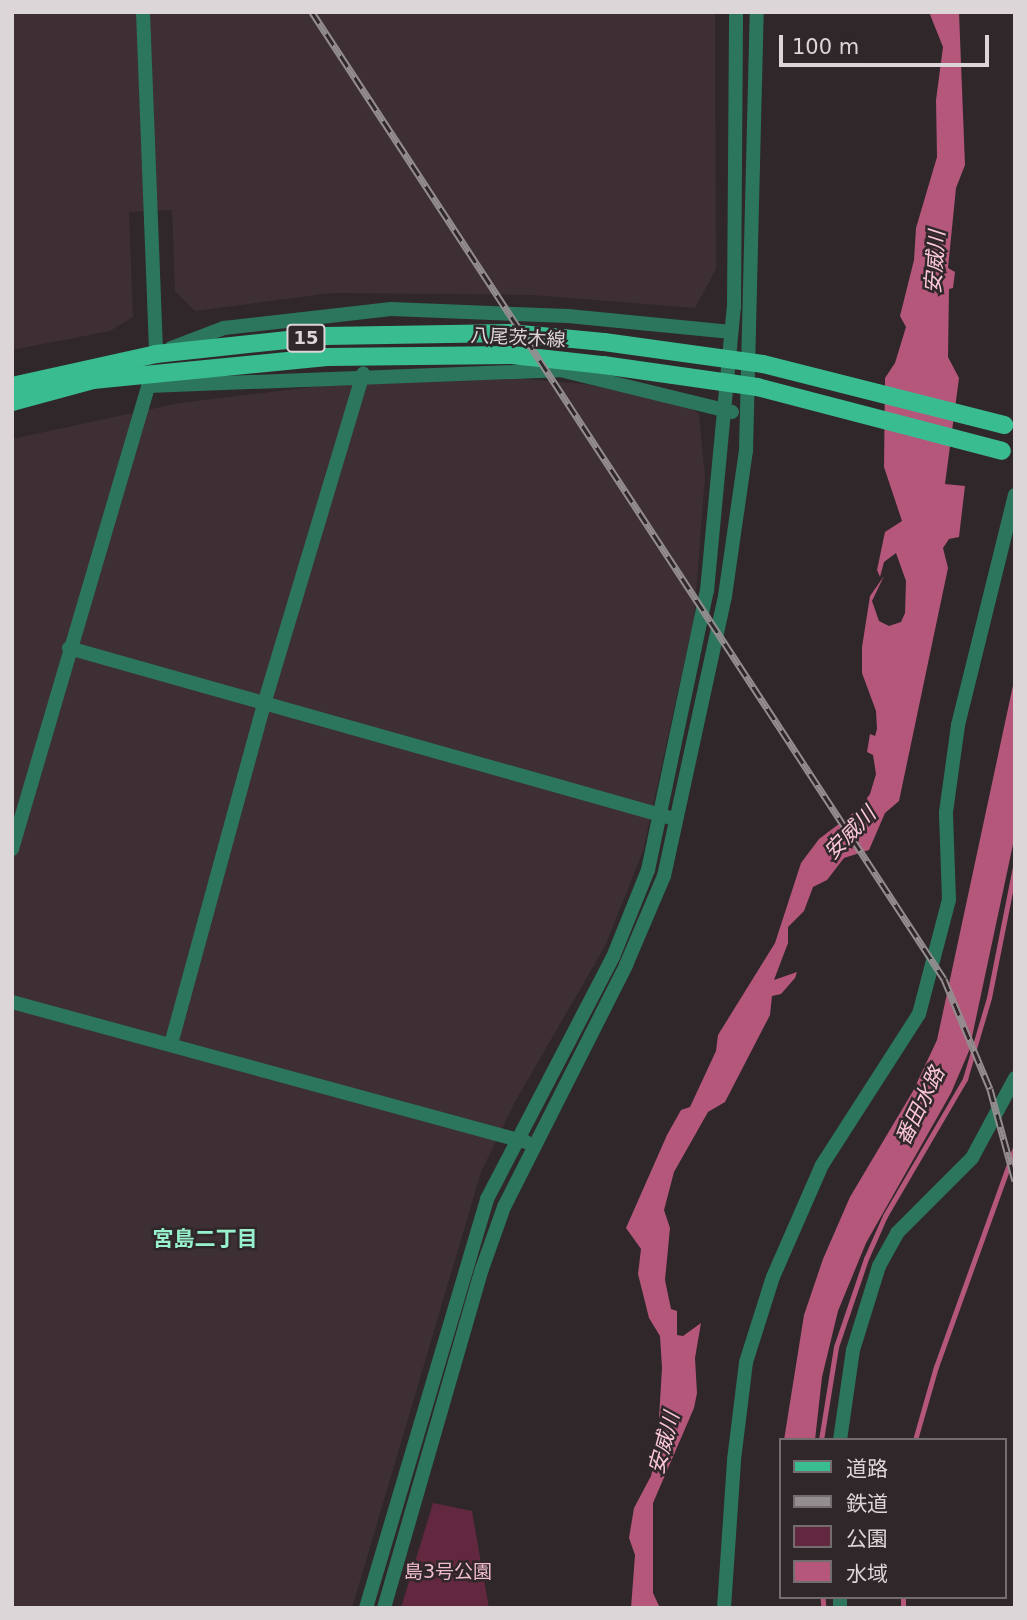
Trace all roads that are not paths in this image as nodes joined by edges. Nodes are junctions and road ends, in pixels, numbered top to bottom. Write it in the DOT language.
graph roads {
  1 [pos="143,12"];
  2 [pos="736,12"];
  3 [pos="757,12"];
  4 [pos="731,332"];
  5 [pos="156,354"];
  6 [pos="248,363"];
  7 [pos="363,374"];
  8 [pos="93,380"];
  9 [pos="186,383"];
  10 [pos="12,386"];
  11 [pos="148,386"];
  12 [pos="12,402"];
  13 [pos="724,410"];
  14 [pos="744,415"];
  15 [pos="1010,426"];
  16 [pos="1008,452"];
  17 [pos="1015,495"];
  18 [pos="69,648"];
  19 [pos="264,704"];
  20 [pos="660,815"];
  21 [pos="675,819"];
  22 [pos="12,849"];
  23 [pos="12,1002"];
  24 [pos="171,1044"];
  25 [pos="1015,1078"];
  26 [pos="517,1139"];
  27 [pos="534,1145"];
  28 [pos="840,1438"];
  29 [pos="366,1608"];
  30 [pos="384,1608"];
  31 [pos="724,1608"];
  1 -- 5 [label="street"];
  2 -- 4 [label="street"];
  3 -- 14 [label="street"];
  4 -- 5 [label="street"];
  4 -- 13 [label="street"];
  5 -- 10 [label="main road, 八尾茨木線 / 15"];
  5 -- 15 [label="main road, 八尾茨木線 / 15, bridge"];
  6 -- 8 [label="main road, 八尾茨木線 / 15"];
  6 -- 9 [label="main road"];
  6 -- 16 [label="main road, 八尾茨木線 / 15, bridge"];
  7 -- 9 [label="street"];
  7 -- 13 [label="street"];
  7 -- 19 [label="street"];
  8 -- 11 [label="main road"];
  8 -- 12 [label="main road, 八尾茨木線 / 15"];
  9 -- 11 [label="street"];
  11 -- 18 [label="street"];
  13 -- 14 [label="street"];
  13 -- 20 [label="street"];
  14 -- 21 [label="street"];
  17 -- 31 [label="street"];
  18 -- 19 [label="street"];
  18 -- 22 [label="street"];
  19 -- 20 [label="street"];
  19 -- 24 [label="street"];
  20 -- 21 [label="street"];
  20 -- 26 [label="street"];
  21 -- 27 [label="street"];
  23 -- 24 [label="street"];
  24 -- 26 [label="street"];
  25 -- 28 [label="street"];
  26 -- 27 [label="street"];
  26 -- 29 [label="street"];
  27 -- 30 [label="street"];
}
